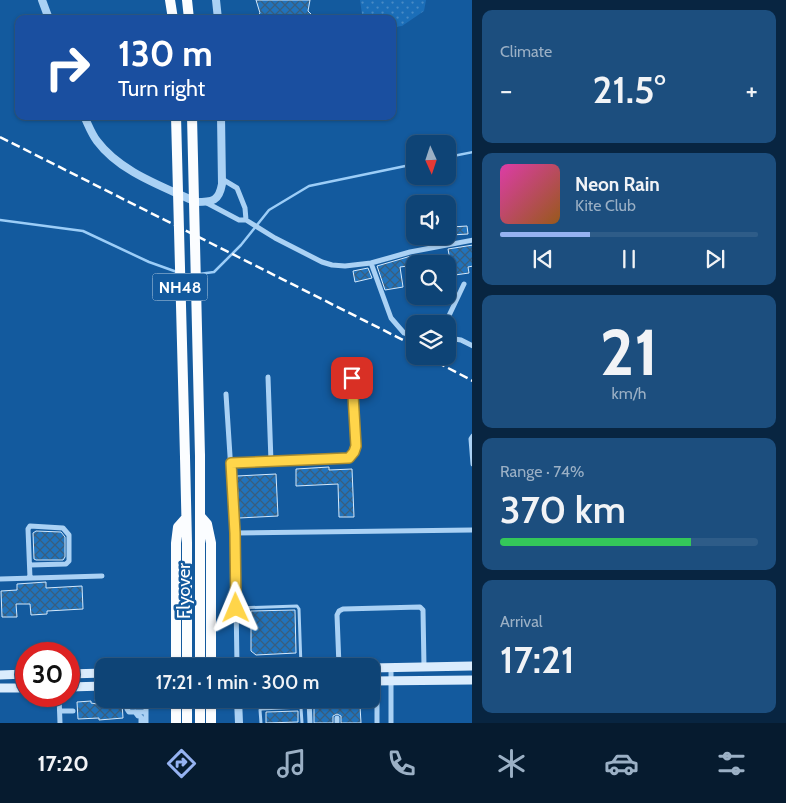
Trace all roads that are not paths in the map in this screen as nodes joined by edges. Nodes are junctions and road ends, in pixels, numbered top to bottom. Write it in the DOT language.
graph roads {
  1 [pos="42,0"];
  2 [pos="170,0"];
  3 [pos="187,0"];
  4 [pos="216,0"];
  5 [pos="48,15"];
  6 [pos="172,15"];
  7 [pos="189,15"];
  8 [pos="218,15"];
  9 [pos="86,120"];
  10 [pos="176,120"];
  11 [pos="192,120"];
  12 [pos="221,120"];
  13 [pos="221,179"];
  14 [pos="205,202"];
  15 [pos="247,221"];
  16 [pos="472,240"];
  17 [pos="371,262"];
  18 [pos="464,284"];
  19 [pos="449,315"];
  20 [pos="406,334"];
  21 [pos="456,339"];
  22 [pos="472,346"];
  23 [pos="268,377"];
  24 [pos="352,378"];
  25 [pos="226,394"];
  26 [pos="472,436"];
  27 [pos="271,462"];
  28 [pos="231,463"];
  29 [pos="472,464"];
  30 [pos="200,516"];
  31 [pos="186,518"];
  32 [pos="472,530"];
  33 [pos="235,533"];
  34 [pos="30,565"];
  35 [pos="102,576"];
  36 [pos="30,578"];
  37 [pos="0,579"];
  38 [pos="236,608"];
  39 [pos="176,658"];
  40 [pos="187,658"];
  41 [pos="200,658"];
  42 [pos="211,658"];
  43 [pos="237,658"];
  44 [pos="301,658"];
  45 [pos="339,658"];
  46 [pos="472,666"];
  47 [pos="424,667"];
  48 [pos="380,668"];
  49 [pos="391,668"];
  50 [pos="95,673"];
  51 [pos="15,674"];
  52 [pos="80,674"];
  53 [pos="0,675"];
  54 [pos="472,680"];
  55 [pos="380,681"];
  56 [pos="391,681"];
  57 [pos="95,686"];
  58 [pos="80,687"];
  59 [pos="0,688"];
  60 [pos="15,688"];
  61 [pos="60,707"];
  62 [pos="127,708"];
  63 [pos="146,708"];
  64 [pos="176,708"];
  65 [pos="187,708"];
  66 [pos="200,708"];
  67 [pos="211,708"];
  68 [pos="238,708"];
  69 [pos="309,708"];
  70 [pos="377,708"];
  71 [pos="60,711"];
  72 [pos="73,711"];
  73 [pos="135,712"];
  74 [pos="146,712"];
  75 [pos="60,723"];
  76 [pos="141,723"];
  77 [pos="146,723"];
  78 [pos="176,723"];
  79 [pos="187,723"];
  80 [pos="200,723"];
  81 [pos="211,723"];
  82 [pos="239,723"];
  83 [pos="261,723"];
  84 [pos="302,723"];
  85 [pos="310,723"];
  86 [pos="378,723"];
  87 [pos="391,723"];
  1 -- 5 [label="street"];
  2 -- 6 [label="highway"];
  3 -- 7 [label="highway"];
  4 -- 8 [label="street"];
  9 -- 14 [label="street"];
  10 -- 31 [label="highway, NH48, bridge"];
  11 -- 30 [label="highway, NH48, bridge"];
  12 -- 13 [label="street"];
  13 -- 14 [label="street"];
  13 -- 15 [label="street"];
  14 -- 15 [label="street"];
  15 -- 17 [label="street"];
  16 -- 17 [label="street"];
  17 -- 20 [label="street"];
  18 -- 19 [label="street"];
  21 -- 22 [label="street"];
  23 -- 27 [label="street"];
  24 -- 27 [label="street"];
  25 -- 28 [label="street"];
  26 -- 29 [label="street"];
  27 -- 28 [label="street"];
  28 -- 33 [label="street"];
  30 -- 41 [label="highway, Flyover / NH48"];
  30 -- 42 [label="highway"];
  31 -- 39 [label="highway"];
  31 -- 40 [label="highway, Flyover / NH48"];
  32 -- 33 [label="street"];
  33 -- 38 [label="street"];
  34 -- 34 [label="street"];
  34 -- 36 [label="street"];
  35 -- 36 [label="street"];
  36 -- 37 [label="street"];
  38 -- 43 [label="street"];
  38 -- 44 [label="lane"];
  45 -- 47 [label="street"];
  46 -- 47 [label="main road"];
  47 -- 49 [label="main road"];
  48 -- 49 [label="main road"];
  49 -- 56 [label="street"];
  50 -- 52 [label="main road"];
  51 -- 53 [label="main road"];
  54 -- 56 [label="main road"];
  55 -- 56 [label="main road"];
  56 -- 87 [label="street"];
  57 -- 58 [label="main road"];
  59 -- 60 [label="main road"];
  61 -- 71 [label="street"];
  62 -- 73 [label="street"];
  63 -- 74 [label="street"];
  64 -- 78 [label="highway"];
  65 -- 79 [label="highway"];
  66 -- 80 [label="highway"];
  67 -- 81 [label="highway"];
  68 -- 82 [label="street"];
  69 -- 85 [label="street"];
  70 -- 86 [label="street"];
  71 -- 72 [label="street"];
  71 -- 75 [label="street"];
  73 -- 74 [label="street"];
  73 -- 76 [label="street"];
  74 -- 77 [label="street"];
  83 -- 84 [label="lane"];
}
